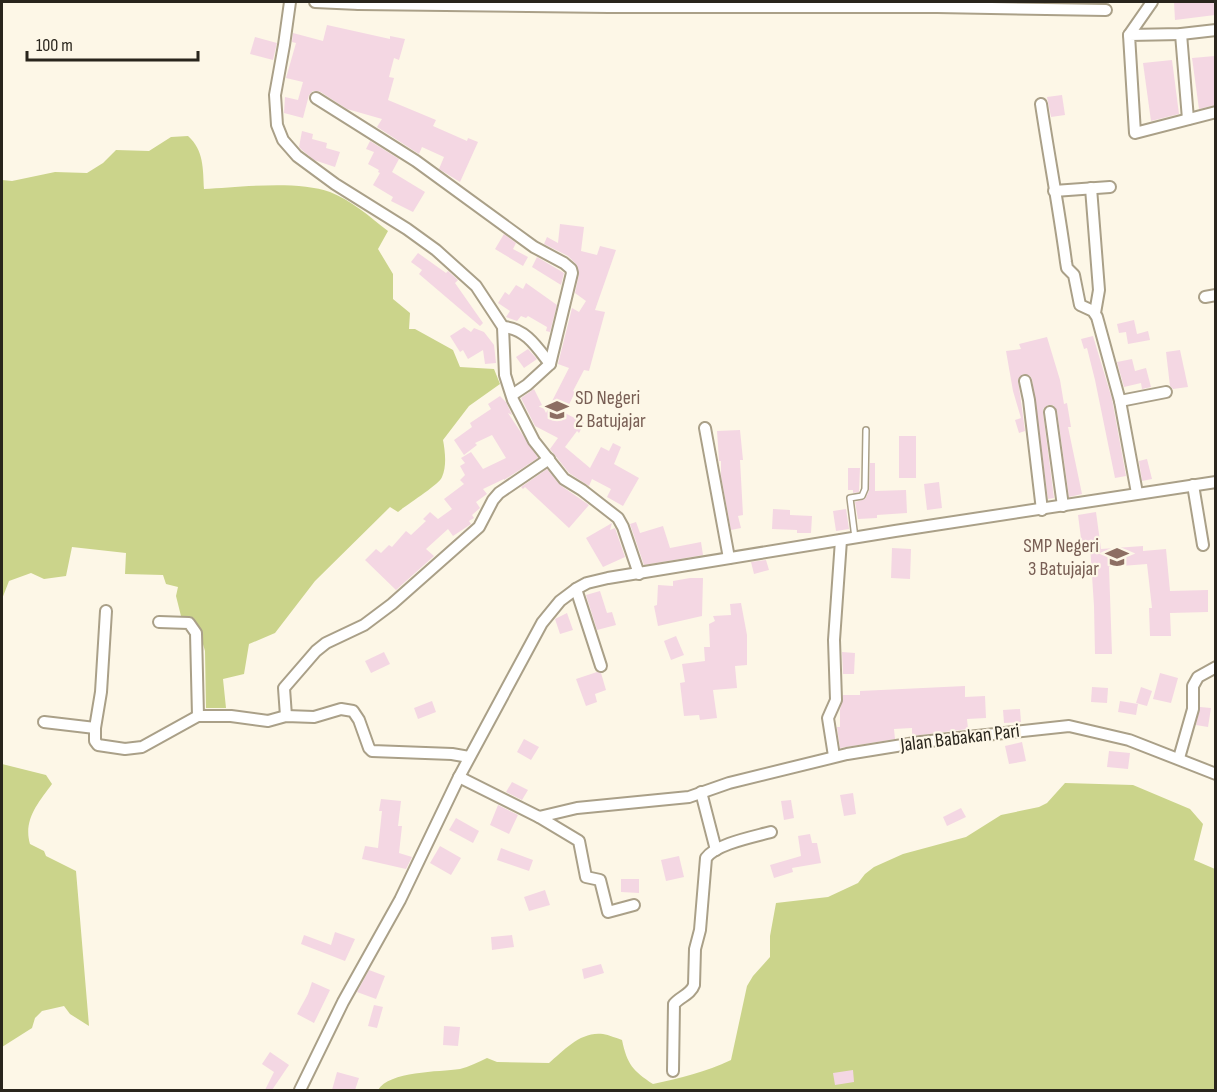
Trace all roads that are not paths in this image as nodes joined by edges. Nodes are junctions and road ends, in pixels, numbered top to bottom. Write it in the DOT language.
graph roads {
  1 [pos="290,2"];
  2 [pos="315,2"];
  3 [pos="1152,2"];
  4 [pos="360,3"];
  5 [pos="609,4"];
  6 [pos="937,4"];
  7 [pos="1001,5"];
  8 [pos="1106,10"];
  9 [pos="1215,30"];
  10 [pos="1181,34"];
  11 [pos="1129,35"];
  12 [pos="316,98"];
  13 [pos="1041,104"];
  14 [pos="1215,112"];
  15 [pos="1188,119"];
  16 [pos="1110,187"];
  17 [pos="1091,188"];
  18 [pos="1054,191"];
  19 [pos="1095,313"];
  20 [pos="503,327"];
  21 [pos="550,364"];
  22 [pos="1025,381"];
  23 [pos="1166,392"];
  24 [pos="512,395"];
  25 [pos="1120,401"];
  26 [pos="1050,412"];
  27 [pos="705,428"];
  28 [pos="866,430"];
  29 [pos="549,459"];
  30 [pos="1215,482"];
  31 [pos="1193,485"];
  32 [pos="1137,493"];
  33 [pos="1063,506"];
  34 [pos="1042,510"];
  35 [pos="855,538"];
  36 [pos="841,540"];
  37 [pos="1203,545"];
  38 [pos="729,558"];
  39 [pos="639,574"];
  40 [pos="576,589"];
  41 [pos="106,611"];
  42 [pos="159,622"];
  43 [pos="602,666"];
  44 [pos="1215,667"];
  45 [pos="198,716"];
  46 [pos="286,716"];
  47 [pos="44,722"];
  48 [pos="95,728"];
  49 [pos="834,756"];
  50 [pos="469,758"];
  51 [pos="1179,758"];
  52 [pos="1215,774"];
  53 [pos="459,777"];
  54 [pos="702,792"];
  55 [pos="539,817"];
  56 [pos="771,832"];
  57 [pos="716,850"];
  58 [pos="634,905"];
  59 [pos="673,1071"];
  60 [pos="300,1090"];
  1 -- 20 [label="street"];
  2 -- 4 [label="street"];
  3 -- 11 [label="street"];
  4 -- 5 [label="street"];
  5 -- 6 [label="street"];
  6 -- 7 [label="street"];
  7 -- 8 [label="street"];
  9 -- 10 [label="street"];
  10 -- 11 [label="street"];
  10 -- 15 [label="street"];
  11 -- 15 [label="street"];
  12 -- 21 [label="street"];
  13 -- 18 [label="street"];
  14 -- 15 [label="street"];
  16 -- 17 [label="street"];
  17 -- 18 [label="street"];
  17 -- 19 [label="street"];
  18 -- 19 [label="street"];
  19 -- 25 [label="street"];
  20 -- 21 [label="street"];
  20 -- 24 [label="street"];
  21 -- 24 [label="street"];
  22 -- 34 [label="street"];
  23 -- 25 [label="street"];
  24 -- 29 [label="street"];
  25 -- 32 [label="street"];
  26 -- 33 [label="street"];
  27 -- 38 [label="street"];
  28 -- 35 [label="lane"];
  29 -- 39 [label="street"];
  29 -- 46 [label="street"];
  30 -- 31 [label="street"];
  31 -- 32 [label="street"];
  31 -- 37 [label="street"];
  32 -- 33 [label="street"];
  33 -- 34 [label="street"];
  34 -- 35 [label="street"];
  35 -- 36 [label="street"];
  36 -- 38 [label="street"];
  36 -- 49 [label="street"];
  38 -- 39 [label="street"];
  39 -- 40 [label="street"];
  40 -- 43 [label="street"];
  40 -- 50 [label="street"];
  41 -- 48 [label="street"];
  42 -- 45 [label="street"];
  44 -- 51 [label="street"];
  45 -- 46 [label="street"];
  45 -- 48 [label="street"];
  46 -- 50 [label="street"];
  47 -- 48 [label="street"];
  49 -- 51 [label="street, Jalan Babakan Pari"];
  49 -- 54 [label="street, Jalan Babakan Pari"];
  50 -- 53 [label="street"];
  51 -- 52 [label="street, Jalan Babakan Pari"];
  53 -- 55 [label="street"];
  53 -- 60 [label="street"];
  54 -- 55 [label="street, Jalan Babakan Pari"];
  54 -- 57 [label="street"];
  55 -- 58 [label="street"];
  56 -- 57 [label="street"];
  57 -- 59 [label="street"];
}
